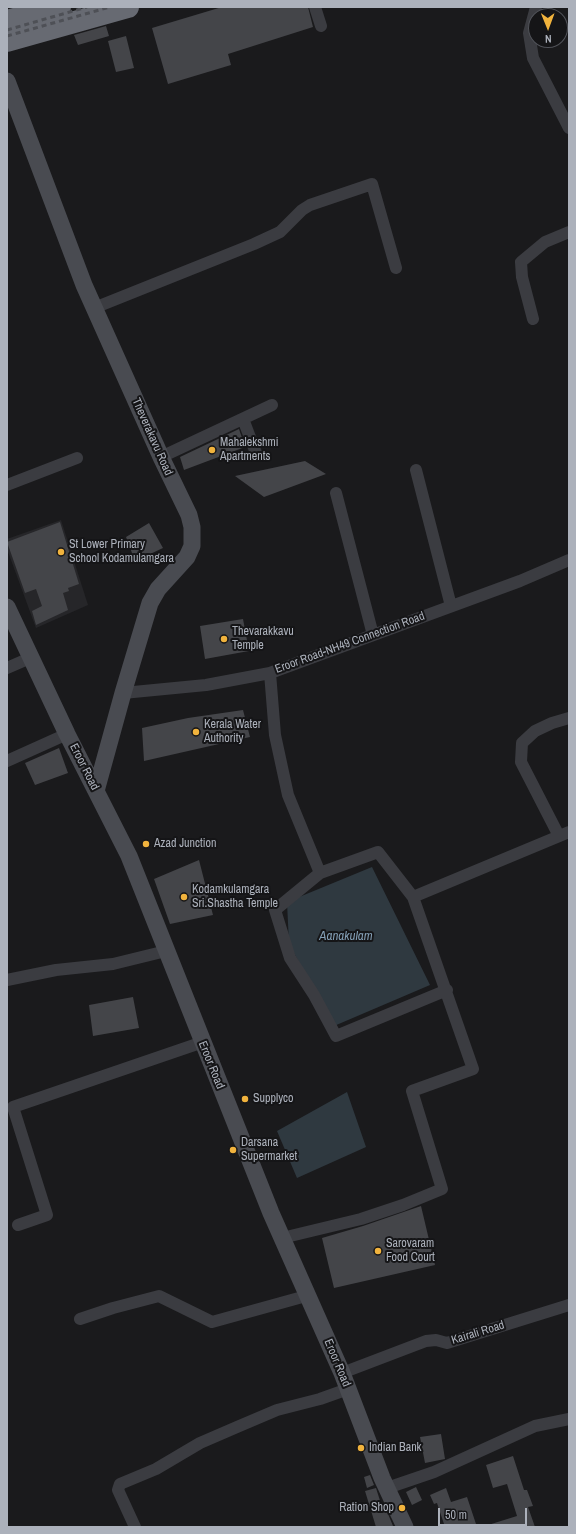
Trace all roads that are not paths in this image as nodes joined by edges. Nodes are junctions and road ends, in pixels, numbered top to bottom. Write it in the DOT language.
graph roads {
  1 [pos="128,7"];
  2 [pos="315,7"];
  3 [pos="536,7"];
  4 [pos="58,14"];
  5 [pos="7,21"];
  6 [pos="321,26"];
  7 [pos="7,41"];
  8 [pos="7,82"];
  9 [pos="569,128"];
  10 [pos="569,232"];
  11 [pos="396,268"];
  12 [pos="94,308"];
  13 [pos="533,319"];
  14 [pos="272,406"];
  15 [pos="243,419"];
  16 [pos="256,453"];
  17 [pos="77,458"];
  18 [pos="161,458"];
  19 [pos="416,470"];
  20 [pos="7,485"];
  21 [pos="336,493"];
  22 [pos="569,560"];
  23 [pos="451,606"];
  24 [pos="7,607"];
  25 [pos="373,634"];
  26 [pos="30,658"];
  27 [pos="7,668"];
  28 [pos="270,673"];
  29 [pos="123,693"];
  30 [pos="569,718"];
  31 [pos="67,734"];
  32 [pos="7,761"];
  33 [pos="96,792"];
  34 [pos="564,834"];
  35 [pos="320,873"];
  36 [pos="413,897"];
  37 [pos="166,951"];
  38 [pos="7,980"];
  39 [pos="447,990"];
  40 [pos="202,1042"];
  41 [pos="10,1108"];
  42 [pos="18,1225"];
  43 [pos="282,1238"];
  44 [pos="306,1296"];
  45 [pos="569,1305"];
  46 [pos="80,1319"];
  47 [pos="342,1373"];
  48 [pos="348,1389"];
  49 [pos="569,1419"];
  50 [pos="387,1488"];
  51 [pos="135,1527"];
  52 [pos="405,1527"];
  1 -- 4 [label="highway"];
  2 -- 6 [label="street"];
  3 -- 9 [label="street"];
  4 -- 5 [label="highway"];
  4 -- 7 [label="highway"];
  8 -- 12 [label="main road, Theverakavu Road"];
  10 -- 13 [label="street"];
  11 -- 12 [label="street"];
  12 -- 18 [label="main road, Theverakavu Road"];
  14 -- 15 [label="street"];
  15 -- 16 [label="street"];
  15 -- 18 [label="street"];
  17 -- 20 [label="street"];
  18 -- 29 [label="main road, Theverakavu Road"];
  19 -- 23 [label="street"];
  21 -- 25 [label="street"];
  22 -- 23 [label="street, Eroor Road-NH49 Connection Road"];
  23 -- 25 [label="street, Eroor Road-NH49 Connection Road"];
  24 -- 26 [label="main road, Eroor Road"];
  25 -- 28 [label="street, Eroor Road-NH49 Connection Road"];
  26 -- 27 [label="street"];
  26 -- 31 [label="main road, Eroor Road"];
  28 -- 29 [label="street, Eroor Road-NH49 Connection Road"];
  28 -- 35 [label="street"];
  29 -- 33 [label="main road, Theverakavu Road"];
  30 -- 34 [label="street"];
  31 -- 32 [label="street"];
  31 -- 33 [label="main road, Eroor Road"];
  33 -- 37 [label="main road, Eroor Road"];
  34 -- 36 [label="street"];
  35 -- 36 [label="street"];
  35 -- 39 [label="street"];
  36 -- 39 [label="street"];
  37 -- 38 [label="street"];
  37 -- 40 [label="main road, Eroor Road"];
  39 -- 43 [label="street"];
  40 -- 41 [label="street"];
  40 -- 43 [label="main road, Eroor Road"];
  41 -- 42 [label="street"];
  43 -- 44 [label="main road, Eroor Road"];
  44 -- 46 [label="street"];
  44 -- 47 [label="main road, Eroor Road"];
  45 -- 47 [label="street, Kairali Road"];
  47 -- 48 [label="main road, Eroor Road"];
  48 -- 50 [label="main road, Eroor Road"];
  48 -- 51 [label="street"];
  49 -- 50 [label="street"];
  50 -- 52 [label="main road, Eroor Road"];
}
